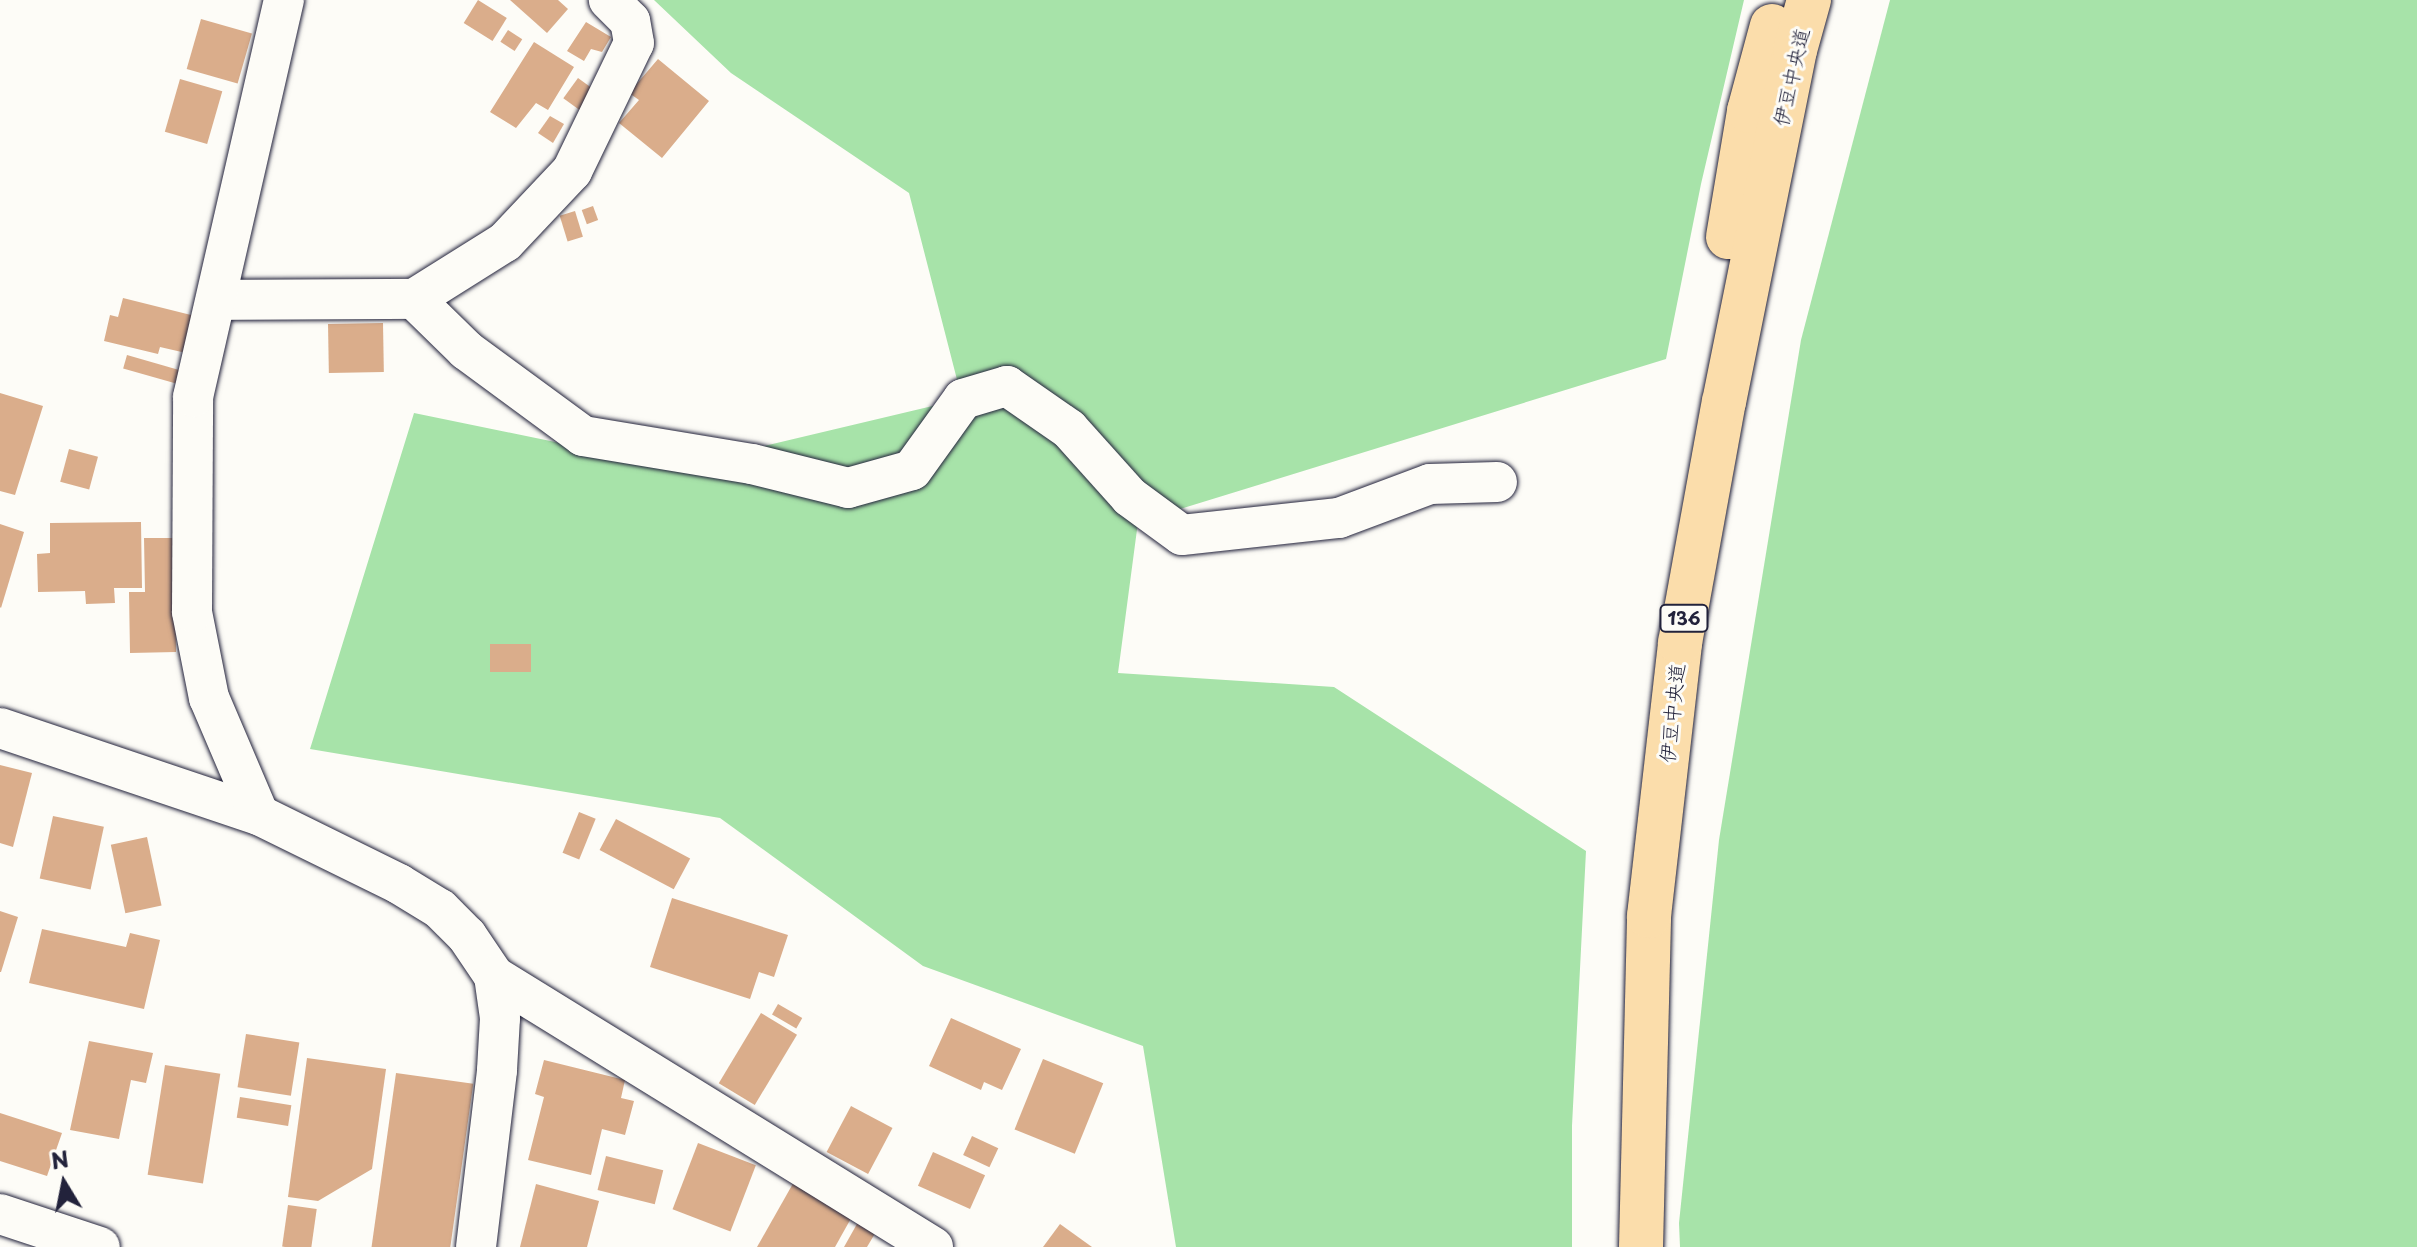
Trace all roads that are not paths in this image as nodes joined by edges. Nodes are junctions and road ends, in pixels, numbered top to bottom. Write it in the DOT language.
graph roads {
  1 [pos="609,0"];
  2 [pos="1779,0"];
  3 [pos="1809,0"];
  4 [pos="272,3"];
  5 [pos="414,299"];
  6 [pos="216,300"];
  7 [pos="1497,482"];
  8 [pos="0,728"];
  9 [pos="259,815"];
  10 [pos="494,976"];
  11 [pos="0,1214"];
  12 [pos="100,1247"];
  13 [pos="476,1247"];
  14 [pos="933,1247"];
  15 [pos="1615,1247"];
  16 [pos="1641,1247"];
  1 -- 5 [label="street"];
  2 -- 15 [label="highway, 伊豆中央道 / 136"];
  3 -- 16 [label="highway, 伊豆中央道 / 136"];
  4 -- 6 [label="street"];
  5 -- 6 [label="street"];
  5 -- 7 [label="street"];
  6 -- 9 [label="street"];
  8 -- 9 [label="street"];
  9 -- 10 [label="street"];
  10 -- 13 [label="street"];
  10 -- 14 [label="street"];
  11 -- 12 [label="street"];
}
